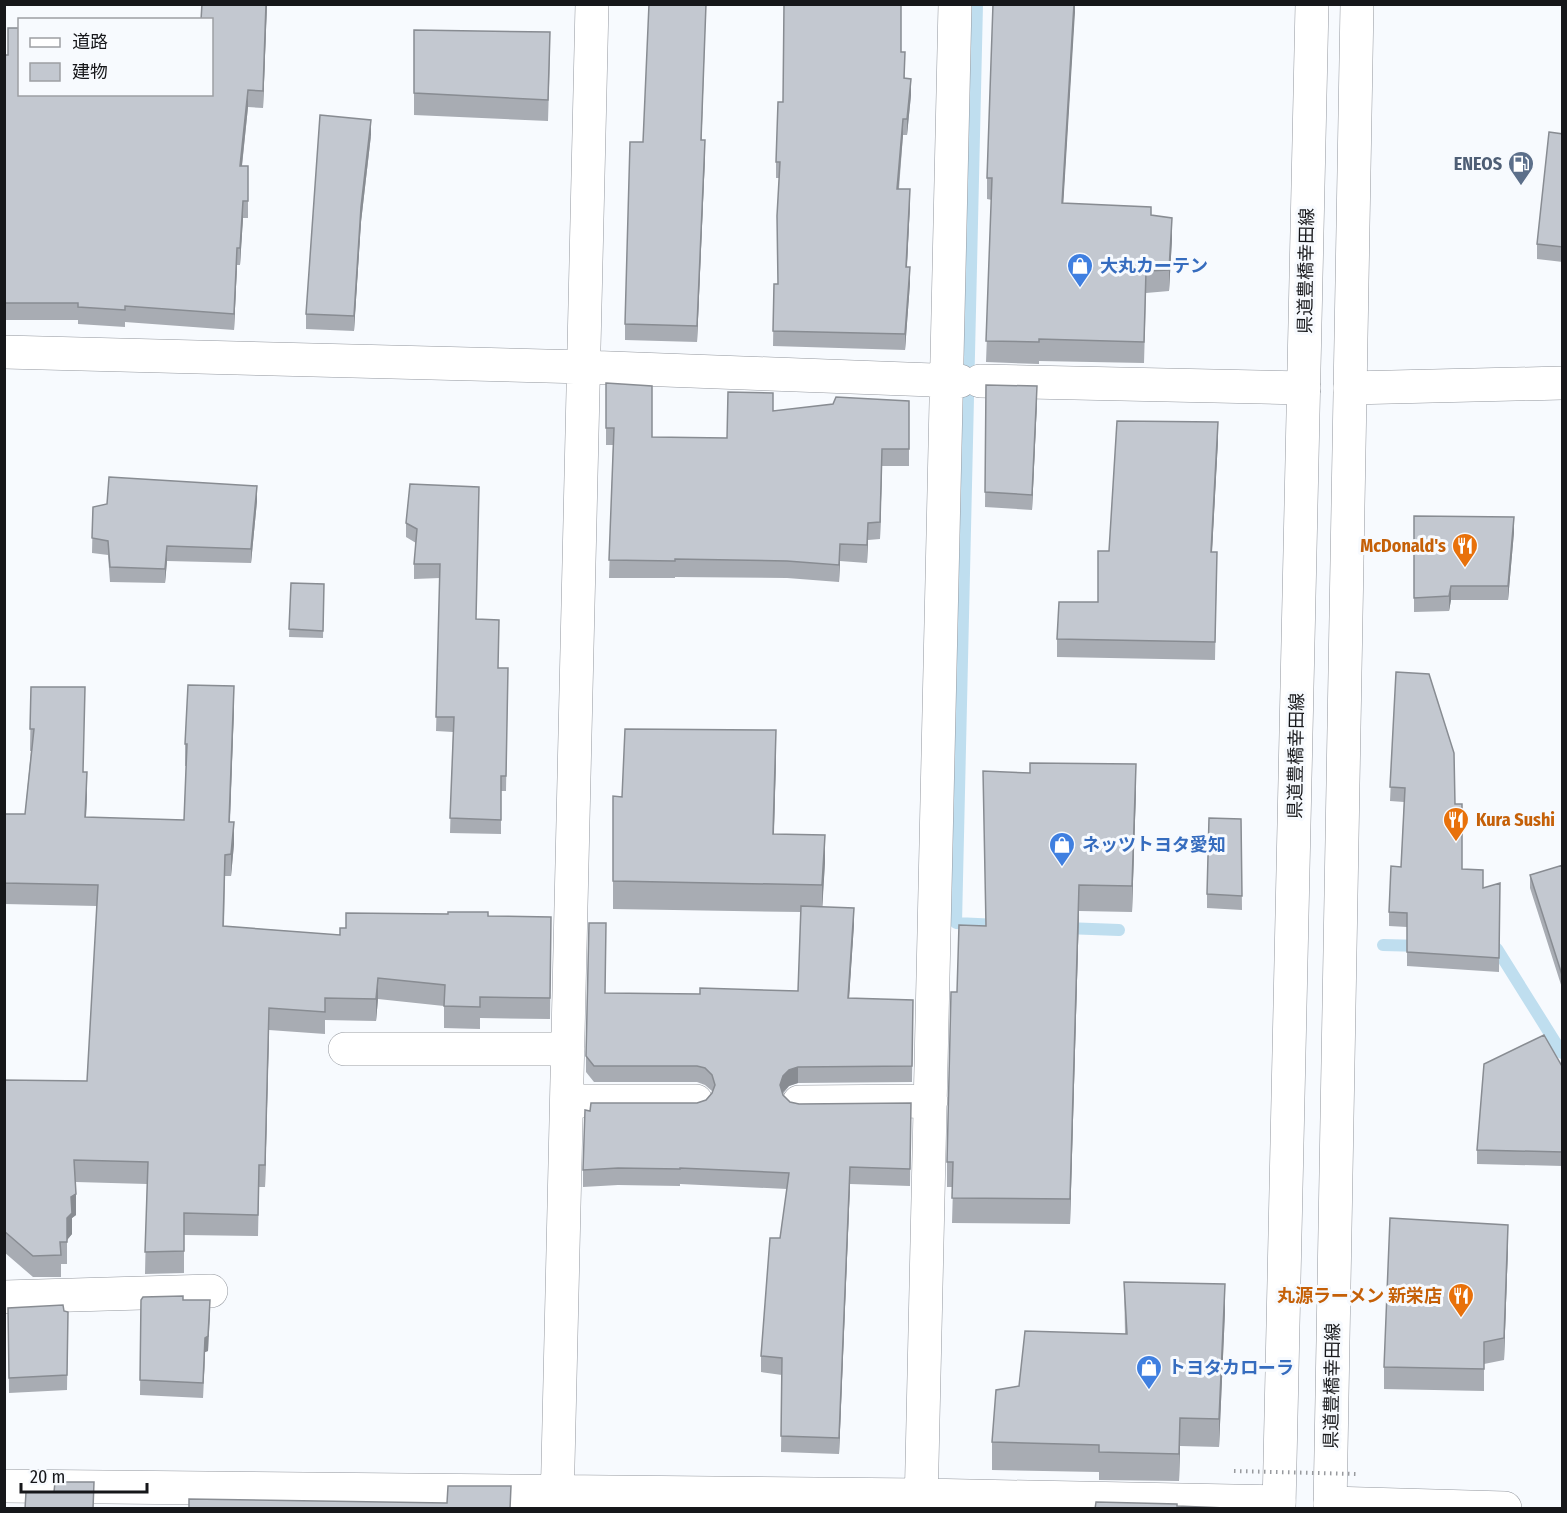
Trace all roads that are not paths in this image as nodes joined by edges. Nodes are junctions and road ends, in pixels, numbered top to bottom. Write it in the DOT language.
graph roads {
  1 [pos="592,4"];
  2 [pos="955,4"];
  3 [pos="1312,4"];
  4 [pos="1357,4"];
  5 [pos="4,352"];
  6 [pos="584,367"];
  7 [pos="962,381"];
  8 [pos="1563,383"];
  9 [pos="1304,388"];
  10 [pos="1350,388"];
  11 [pos="345,1049"];
  12 [pos="568,1049"];
  13 [pos="567,1101"];
  14 [pos="696,1101"];
  15 [pos="931,1101"];
  16 [pos="799,1102"];
  17 [pos="211,1292"];
  18 [pos="4,1297"];
  19 [pos="4,1486"];
  20 [pos="557,1500"];
  21 [pos="921,1502"];
  22 [pos="1279,1505"];
  23 [pos="1330,1506"];
  24 [pos="1505,1509"];
  1 -- 6 [label="street"];
  2 -- 7 [label="street"];
  3 -- 9 [label="street, 県道豊橋幸田線"];
  4 -- 10 [label="street, 県道豊橋幸田線"];
  5 -- 6 [label="street"];
  6 -- 7 [label="street"];
  6 -- 12 [label="street"];
  7 -- 9 [label="street"];
  7 -- 15 [label="street"];
  8 -- 10 [label="street"];
  9 -- 22 [label="street, 県道豊橋幸田線"];
  10 -- 23 [label="street, 県道豊橋幸田線"];
  11 -- 12 [label="street"];
  12 -- 13 [label="street"];
  13 -- 14 [label="street"];
  13 -- 20 [label="street"];
  15 -- 16 [label="street"];
  15 -- 21 [label="street"];
  17 -- 18 [label="street"];
  19 -- 20 [label="street"];
  20 -- 21 [label="street"];
  21 -- 22 [label="street"];
  23 -- 24 [label="street"];
}
